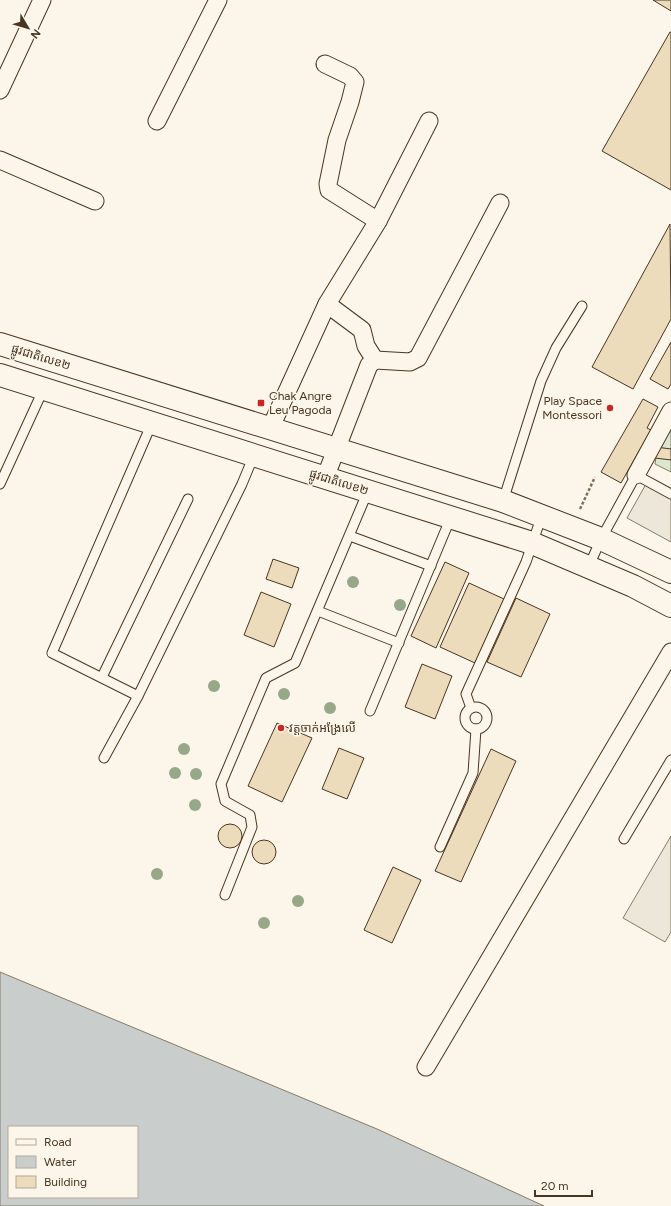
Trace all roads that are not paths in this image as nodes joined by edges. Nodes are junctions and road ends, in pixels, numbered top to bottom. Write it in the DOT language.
graph roads {
  1 [pos="42,0"];
  2 [pos="218,0"];
  3 [pos="325,64"];
  4 [pos="0,90"];
  5 [pos="157,121"];
  6 [pos="429,121"];
  7 [pos="0,160"];
  8 [pos="95,201"];
  9 [pos="500,203"];
  10 [pos="378,221"];
  11 [pos="327,304"];
  12 [pos="582,306"];
  13 [pos="0,344"];
  14 [pos="375,360"];
  15 [pos="0,374"];
  16 [pos="44,388"];
  17 [pos="671,411"];
  18 [pos="152,423"];
  19 [pos="270,429"];
  20 [pos="334,449"];
  21 [pos="254,455"];
  22 [pos="636,475"];
  23 [pos="324,478"];
  24 [pos="0,484"];
  25 [pos="368,491"];
  26 [pos="671,494"];
  27 [pos="188,499"];
  28 [pos="503,501"];
  29 [pos="542,515"];
  30 [pos="451,517"];
  31 [pos="350,536"];
  32 [pos="601,539"];
  33 [pos="532,543"];
  34 [pos="431,566"];
  35 [pos="589,566"];
  36 [pos="671,572"];
  37 [pos="671,606"];
  38 [pos="318,611"];
  39 [pos="399,642"];
  40 [pos="671,652"];
  41 [pos="102,676"];
  42 [pos="138,696"];
  43 [pos="471,708"];
  44 [pos="370,711"];
  45 [pos="476,729"];
  46 [pos="104,758"];
  47 [pos="671,760"];
  48 [pos="624,839"];
  49 [pos="440,847"];
  50 [pos="225,896"];
  51 [pos="426,1067"];
  1 -- 4 [label="street"];
  2 -- 5 [label="street"];
  3 -- 10 [label="street"];
  6 -- 10 [label="street"];
  7 -- 8 [label="street"];
  9 -- 14 [label="street"];
  10 -- 11 [label="street"];
  11 -- 14 [label="street"];
  11 -- 19 [label="street"];
  12 -- 28 [label="lane"];
  13 -- 19 [label="main road, ផ្លូវជាតិលេខ២"];
  14 -- 20 [label="street"];
  15 -- 16 [label="main road, ផ្លូវជាតិលេខ២"];
  16 -- 18 [label="main road, ផ្លូវជាតិលេខ២"];
  16 -- 24 [label="lane"];
  17 -- 22 [label="street"];
  18 -- 21 [label="main road, ផ្លូវជាតិលេខ២"];
  18 -- 41 [label="lane"];
  19 -- 20 [label="main road, ផ្លូវជាតិលេខ២"];
  20 -- 23 [label="street"];
  20 -- 28 [label="main road, ផ្លូវជាតិលេខ២"];
  21 -- 23 [label="main road, ផ្លូវជាតិលេខ២"];
  21 -- 42 [label="lane"];
  22 -- 26 [label="lane"];
  22 -- 32 [label="lane"];
  23 -- 25 [label="main road, ផ្លូវជាតិលេខ២"];
  25 -- 30 [label="main road, ផ្លូវជាតិលេខ២"];
  25 -- 31 [label="lane"];
  27 -- 41 [label="lane"];
  28 -- 29 [label="main road, ផ្លូវជាតិលេខ២"];
  29 -- 32 [label="main road, ផ្លូវជាតិលេខ២"];
  29 -- 33 [label="lane"];
  30 -- 33 [label="main road, ផ្លូវជាតិលេខ២"];
  30 -- 34 [label="lane"];
  31 -- 34 [label="lane"];
  31 -- 38 [label="lane"];
  32 -- 35 [label="lane"];
  32 -- 36 [label="main road, ផ្លូវជាតិលេខ២"];
  33 -- 35 [label="main road, ផ្លូវជាតិលេខ២"];
  33 -- 43 [label="lane"];
  34 -- 39 [label="lane"];
  35 -- 37 [label="main road, ផ្លូវជាតិលេខ២"];
  38 -- 39 [label="lane"];
  38 -- 50 [label="lane"];
  39 -- 44 [label="lane"];
  40 -- 51 [label="street"];
  41 -- 42 [label="lane"];
  42 -- 46 [label="lane"];
  43 -- 45 [label="lane"];
  43 -- 45 [label="lane"];
  45 -- 49 [label="lane"];
  47 -- 48 [label="lane"];
}
